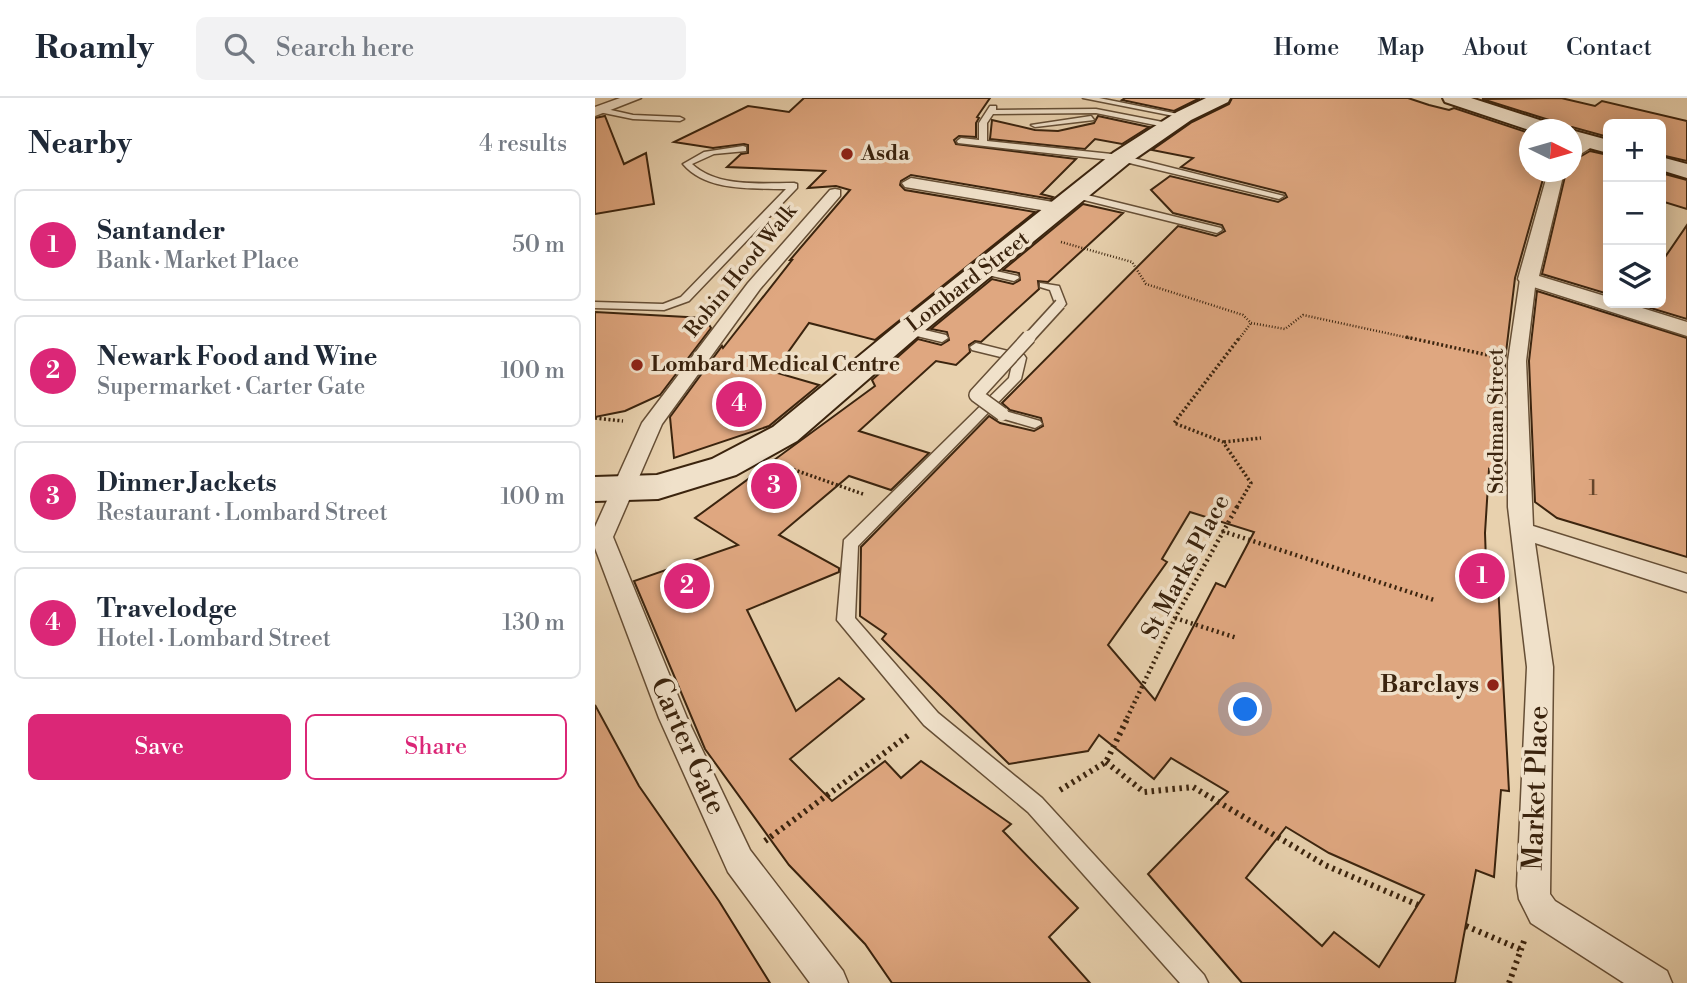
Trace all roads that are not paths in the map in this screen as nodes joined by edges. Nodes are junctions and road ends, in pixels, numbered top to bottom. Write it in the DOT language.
graph roads {
  1 [pos="634,98"];
  2 [pos="1087,98"];
  3 [pos="1220,98"];
  4 [pos="1462,99"];
  5 [pos="598,111"];
  6 [pos="1097,111"];
  7 [pos="1108,113"];
  8 [pos="1120,115"];
  9 [pos="1132,117"];
  10 [pos="680,119"];
  11 [pos="1519,119"];
  12 [pos="1011,120"];
  13 [pos="1166,121"];
  14 [pos="1023,122"];
  15 [pos="1107,124"];
  16 [pos="1035,125"];
  17 [pos="1095,125"];
  18 [pos="1048,127"];
  19 [pos="1059,129"];
  20 [pos="961,141"];
  21 [pos="983,143"];
  22 [pos="743,149"];
  23 [pos="1121,158"];
  24 [pos="1553,182"];
  25 [pos="911,183"];
  26 [pos="835,193"];
  27 [pos="1279,196"];
  28 [pos="1067,202"];
  29 [pos="1217,230"];
  30 [pos="983,271"];
  31 [pos="1014,278"];
  32 [pos="1528,279"];
  33 [pos="1044,285"];
  34 [pos="595,305"];
  35 [pos="1687,329"];
  36 [pos="908,330"];
  37 [pos="942,338"];
  38 [pos="976,347"];
  39 [pos="1035,424"];
  40 [pos="608,489"];
  41 [pos="1521,519"];
  42 [pos="1687,583"];
  43 [pos="831,983"];
  44 [pos="1196,983"];
  45 [pos="1655,983"];
  1 -- 5 [label="street"];
  2 -- 13 [label="lane"];
  3 -- 13 [label="main road, Lombard Street"];
  4 -- 11 [label="main road"];
  5 -- 10 [label="lane"];
  6 -- 7 [label="lane"];
  6 -- 12 [label="lane"];
  6 -- 21 [label="lane"];
  7 -- 8 [label="lane"];
  7 -- 14 [label="lane"];
  8 -- 9 [label="lane"];
  8 -- 16 [label="lane"];
  9 -- 13 [label="lane"];
  9 -- 18 [label="lane"];
  13 -- 15 [label="lane"];
  13 -- 23 [label="main road, Lombard Street"];
  17 -- 19 [label="lane"];
  20 -- 21 [label="lane"];
  21 -- 23 [label="lane"];
  22 -- 34 [label="lane"];
  23 -- 27 [label="lane"];
  23 -- 28 [label="main road, Lombard Street"];
  24 -- 32 [label="street, Stodman Street"];
  25 -- 28 [label="street"];
  26 -- 40 [label="street, Robin Hood Walk"];
  28 -- 29 [label="lane"];
  28 -- 30 [label="main road, Lombard Street"];
  30 -- 31 [label="lane"];
  30 -- 36 [label="main road, Lombard Street"];
  32 -- 35 [label="street"];
  32 -- 41 [label="street, Stodman Street"];
  33 -- 39 [label="lane, bridge"];
  36 -- 37 [label="lane"];
  36 -- 40 [label="main road, Lombard Street"];
  38 -- 44 [label="lane"];
  40 -- 43 [label="street, Carter Gate"];
  41 -- 42 [label="street"];
  41 -- 45 [label="street, Market Place"];
}
